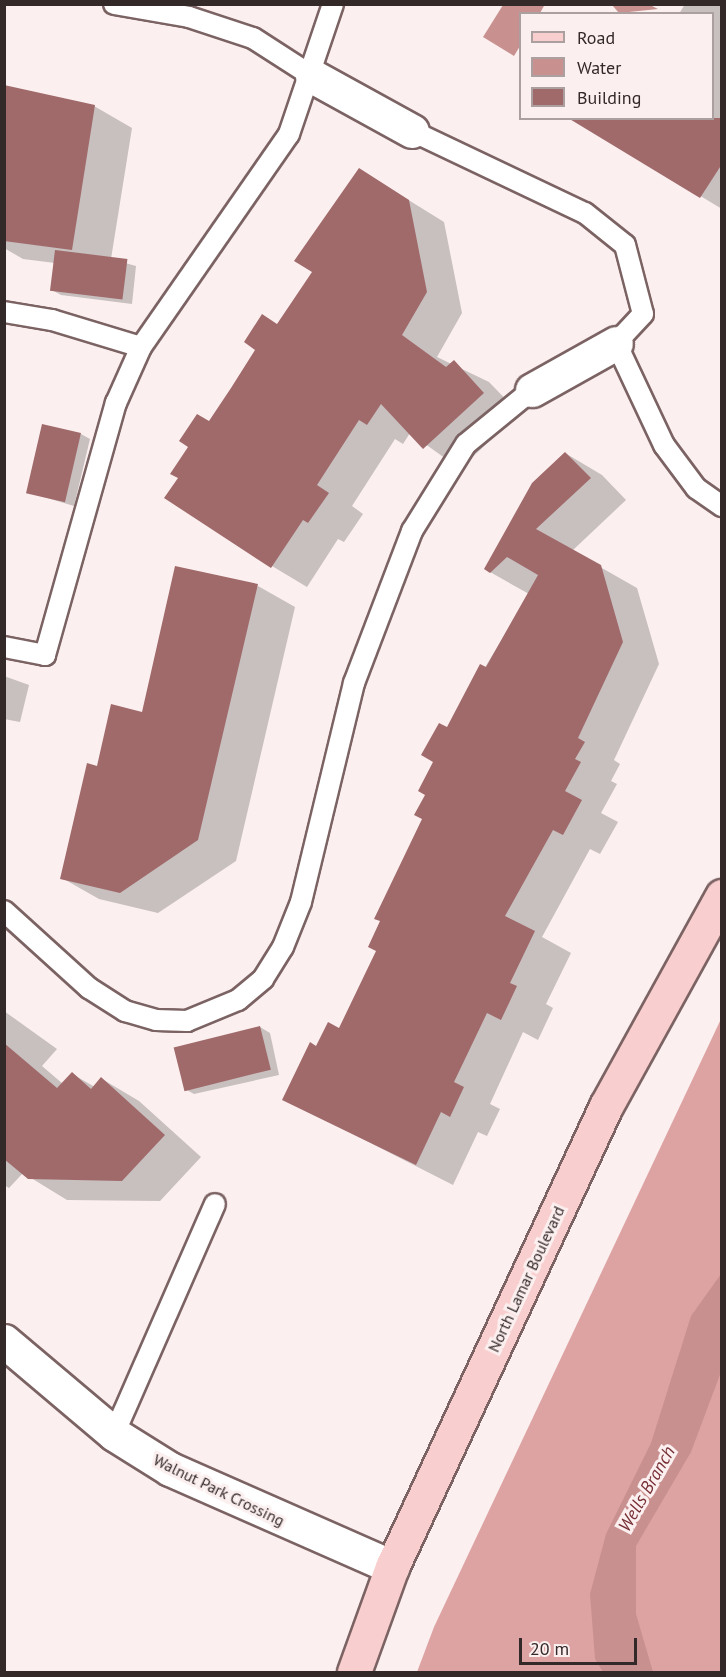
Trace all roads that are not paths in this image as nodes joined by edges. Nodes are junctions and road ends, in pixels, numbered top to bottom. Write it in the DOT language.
graph roads {
  1 [pos="114,4"];
  2 [pos="333,4"];
  3 [pos="312,76"];
  4 [pos="412,131"];
  5 [pos="4,312"];
  6 [pos="616,344"];
  7 [pos="141,347"];
  8 [pos="532,390"];
  9 [pos="722,506"];
  10 [pos="4,647"];
  11 [pos="722,896"];
  12 [pos="4,911"];
  13 [pos="215,1204"];
  14 [pos="4,1341"];
  15 [pos="114,1434"];
  16 [pos="392,1567"];
  17 [pos="354,1672"];
  1 -- 3 [label="lane"];
  2 -- 3 [label="lane"];
  3 -- 4 [label="street"];
  3 -- 7 [label="lane"];
  4 -- 6 [label="lane"];
  5 -- 7 [label="lane"];
  6 -- 8 [label="street"];
  6 -- 9 [label="lane"];
  7 -- 10 [label="lane"];
  8 -- 12 [label="lane"];
  11 -- 16 [label="main road, North Lamar Boulevard"];
  13 -- 15 [label="lane"];
  14 -- 15 [label="street, Walnut Park Crossing"];
  15 -- 16 [label="street, Walnut Park Crossing"];
  16 -- 17 [label="main road, North Lamar Boulevard"];
}
